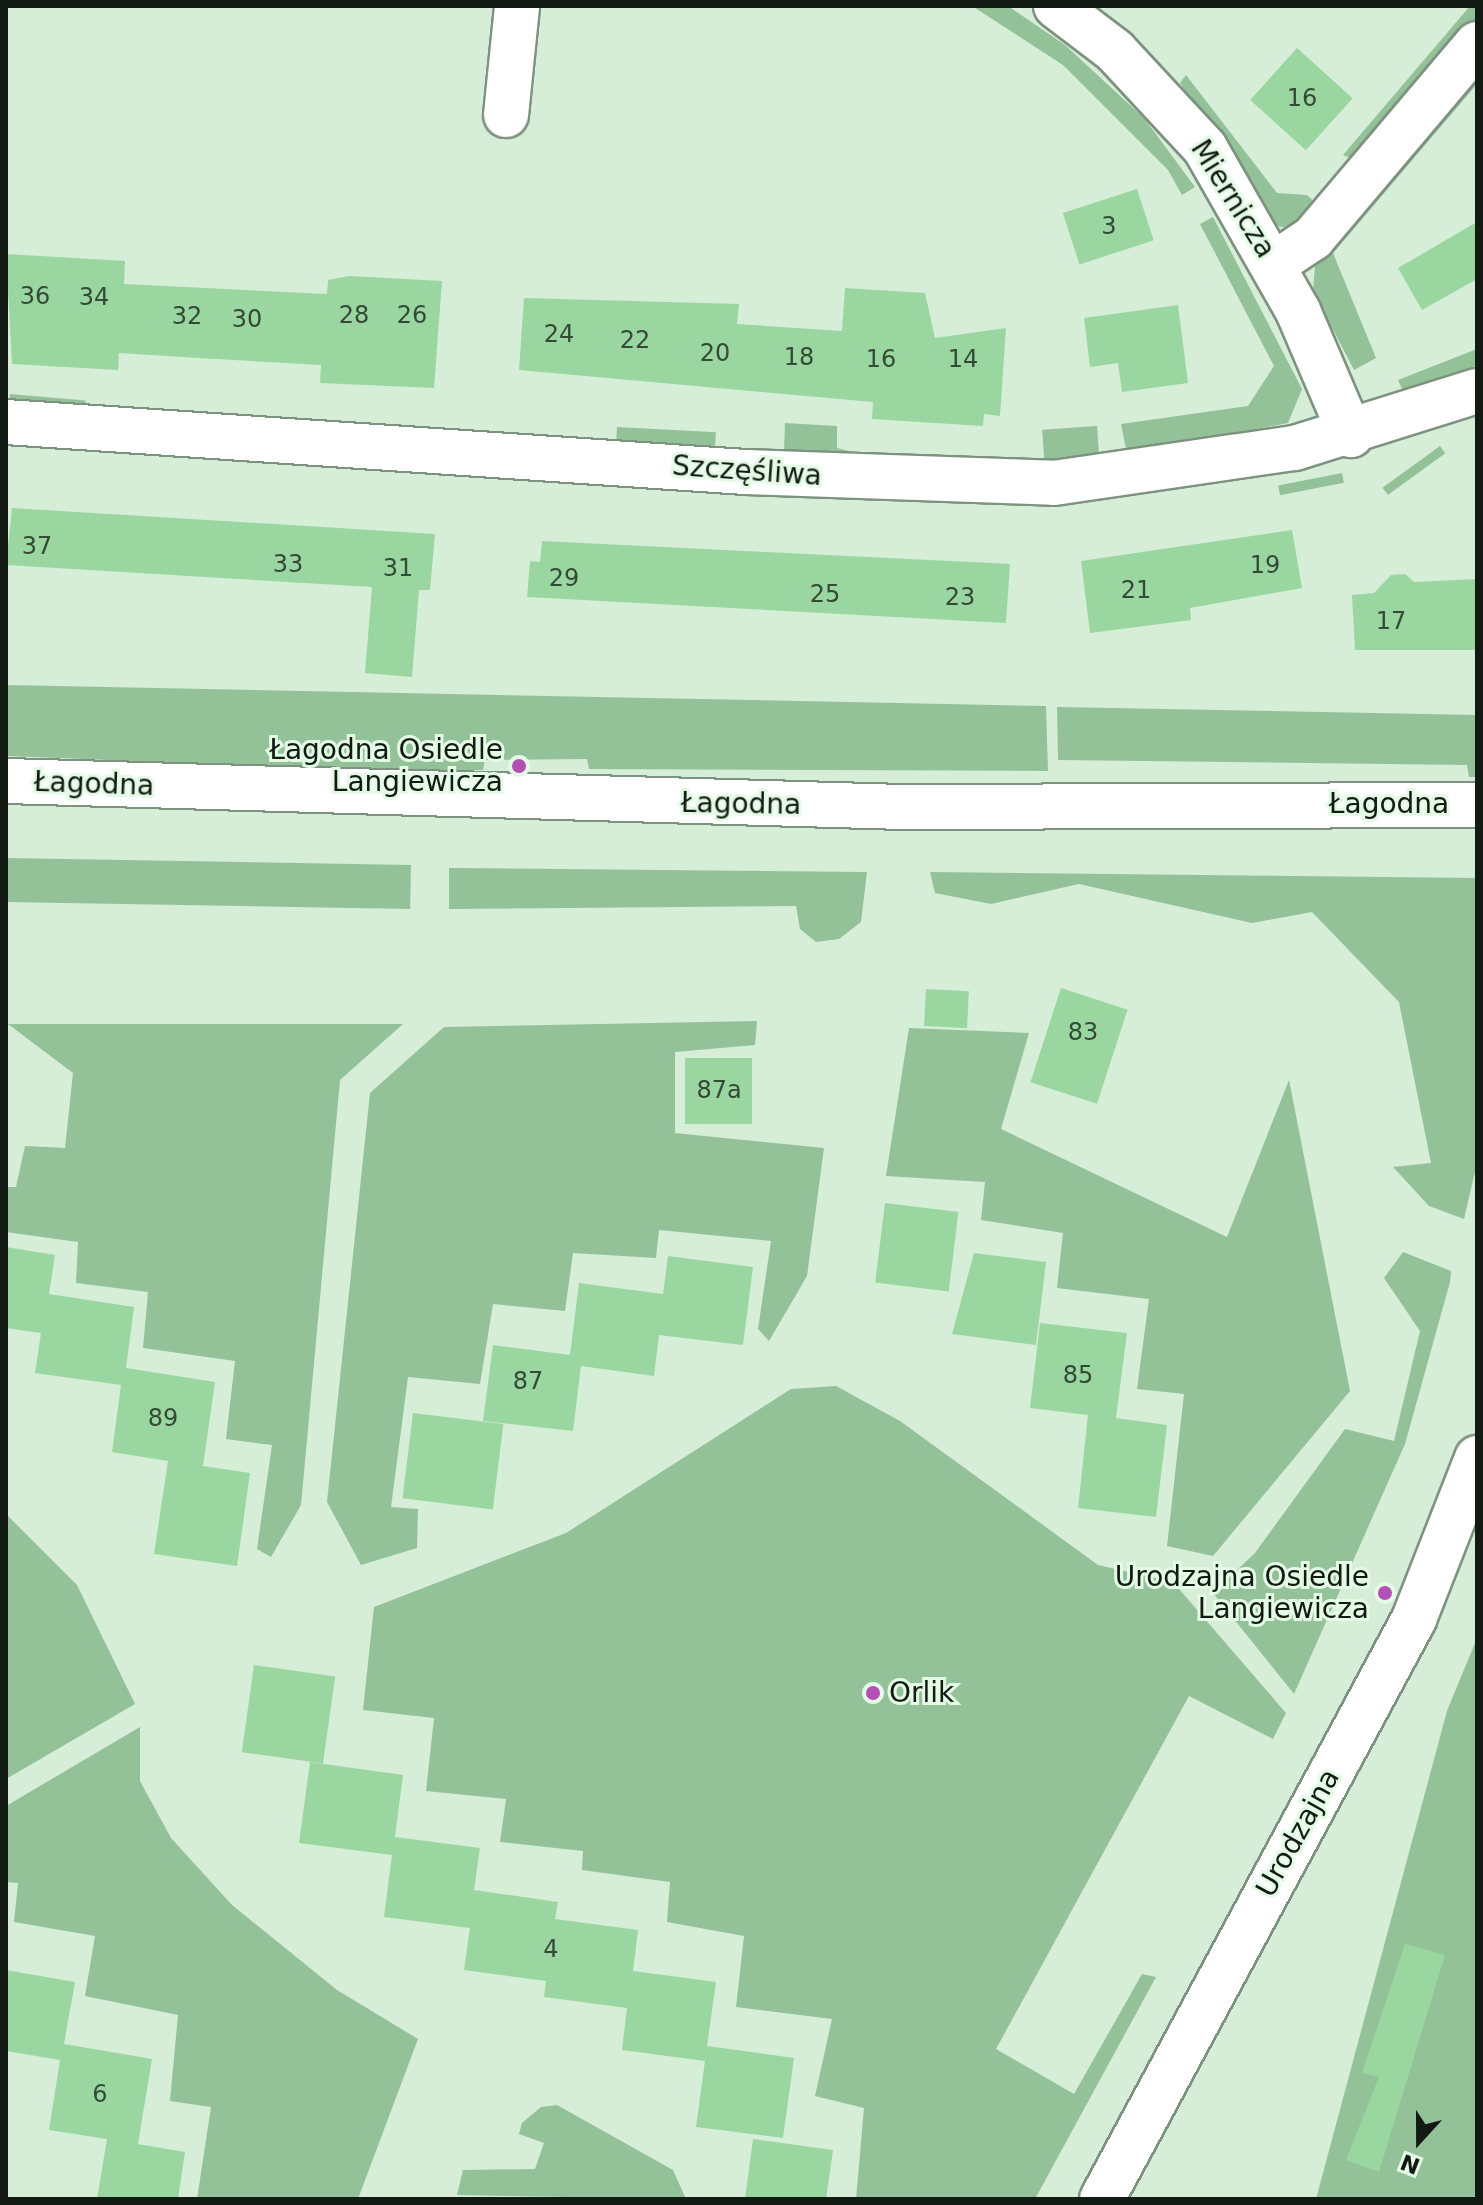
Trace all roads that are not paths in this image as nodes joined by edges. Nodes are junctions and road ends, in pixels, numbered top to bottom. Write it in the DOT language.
graph roads {
  1 [pos="517,6"];
  2 [pos="1064,8"];
  3 [pos="1477,44"];
  4 [pos="506,115"];
  5 [pos="1274,264"];
  6 [pos="1477,391"];
  7 [pos="6,422"];
  8 [pos="1351,435"];
  9 [pos="6,781"];
  10 [pos="1477,805"];
  11 [pos="1477,1458"];
  12 [pos="1102,2199"];
  1 -- 4 [label="street"];
  2 -- 5 [label="street, Miernicza"];
  3 -- 5 [label="street"];
  5 -- 8 [label="street, Miernicza"];
  6 -- 8 [label="street, Szczęśliwa"];
  7 -- 8 [label="street, Szczęśliwa"];
  9 -- 10 [label="street, Łagodna"];
  11 -- 12 [label="street, Urodzajna"];
}
